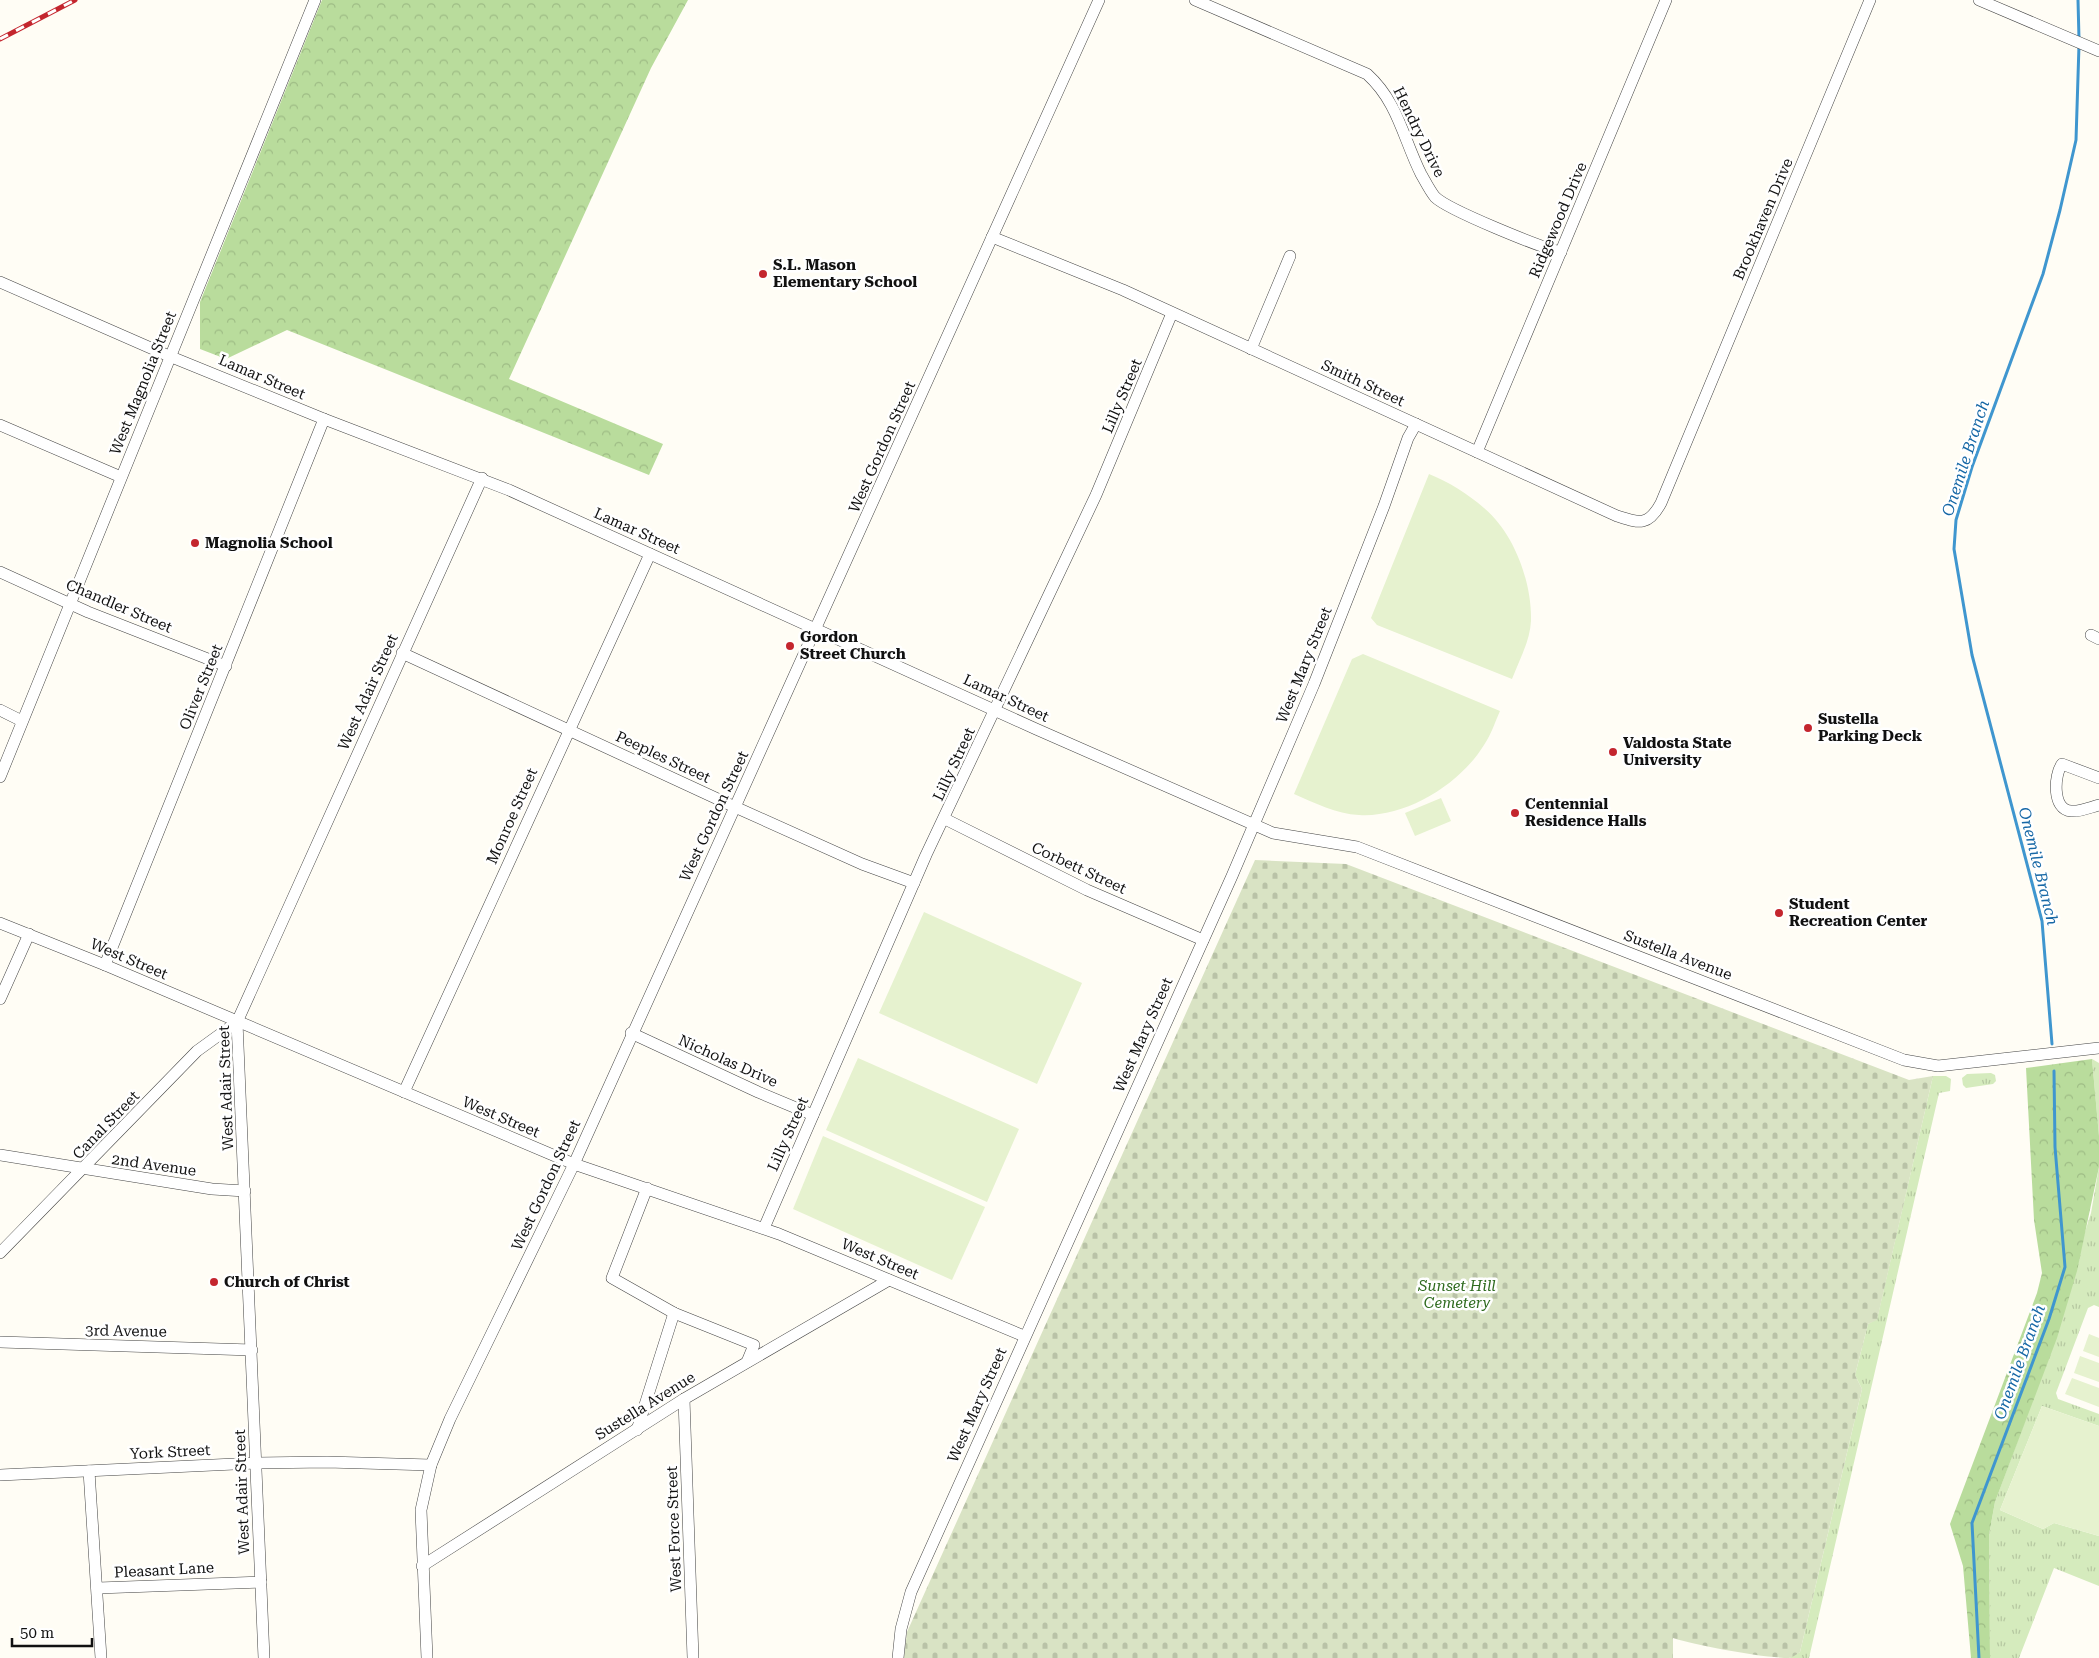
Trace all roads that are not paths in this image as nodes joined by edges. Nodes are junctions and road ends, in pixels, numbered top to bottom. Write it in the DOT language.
graph roads {
  1 [pos="315,0"];
  2 [pos="1099,0"];
  3 [pos="1666,0"];
  4 [pos="1870,0"];
  5 [pos="1979,0"];
  6 [pos="1200,1"];
  7 [pos="2099,50"];
  8 [pos="992,237"];
  9 [pos="1562,252"];
  10 [pos="1290,256"];
  11 [pos="0,282"];
  12 [pos="1172,312"];
  13 [pos="1251,349"];
  14 [pos="169,356"];
  15 [pos="324,420"];
  16 [pos="0,424"];
  17 [pos="1416,424"];
  18 [pos="1683,450"];
  19 [pos="1477,452"];
  20 [pos="122,477"];
  21 [pos="482,478"];
  22 [pos="650,554"];
  23 [pos="0,572"];
  24 [pos="70,604"];
  25 [pos="816,628"];
  26 [pos="402,652"];
  27 [pos="226,666"];
  28 [pos="0,710"];
  29 [pos="995,710"];
  30 [pos="22,721"];
  31 [pos="568,729"];
  32 [pos="0,776"];
  33 [pos="2099,778"];
  34 [pos="2099,805"];
  35 [pos="735,807"];
  36 [pos="945,819"];
  37 [pos="1254,824"];
  38 [pos="914,883"];
  39 [pos="0,923"];
  40 [pos="30,934"];
  41 [pos="1203,940"];
  42 [pos="105,965"];
  43 [pos="0,1000"];
  44 [pos="237,1022"];
  45 [pos="631,1033"];
  46 [pos="2099,1048"];
  47 [pos="404,1092"];
  48 [pos="813,1115"];
  49 [pos="0,1155"];
  50 [pos="574,1164"];
  51 [pos="84,1169"];
  52 [pos="647,1188"];
  53 [pos="246,1191"];
  54 [pos="764,1228"];
  55 [pos="0,1253"];
  56 [pos="889,1280"];
  57 [pos="674,1313"];
  58 [pos="1024,1336"];
  59 [pos="0,1342"];
  60 [pos="252,1350"];
  61 [pos="747,1362"];
  62 [pos="684,1399"];
  63 [pos="637,1430"];
  64 [pos="256,1463"];
  65 [pos="431,1465"];
  66 [pos="89,1471"];
  67 [pos="0,1475"];
  68 [pos="422,1566"];
  69 [pos="261,1582"];
  70 [pos="98,1588"];
  71 [pos="101,1658"];
  72 [pos="264,1658"];
  73 [pos="427,1658"];
  74 [pos="693,1658"];
  75 [pos="898,1658"];
  1 -- 14 [label="street, West Magnolia Street"];
  2 -- 8 [label="street, West Gordon Street"];
  3 -- 9 [label="street, Ridgewood Drive"];
  4 -- 18 [label="street, Brookhaven Drive"];
  5 -- 7 [label="street"];
  6 -- 9 [label="street, Hendry Drive"];
  8 -- 12 [label="street, Smith Street"];
  8 -- 25 [label="street, West Gordon Street"];
  9 -- 19 [label="street, Ridgewood Drive"];
  10 -- 13 [label="street"];
  11 -- 14 [label="street, Lamar Street"];
  12 -- 13 [label="street, Smith Street"];
  12 -- 29 [label="street, Lilly Street"];
  13 -- 17 [label="street, Smith Street"];
  14 -- 15 [label="street, Lamar Street"];
  14 -- 20 [label="street, West Magnolia Street"];
  15 -- 21 [label="street, Lamar Street"];
  15 -- 27 [label="street, Oliver Street"];
  16 -- 20 [label="street"];
  17 -- 19 [label="street, Smith Street"];
  17 -- 37 [label="street, West Mary Street"];
  18 -- 19 [label="street, Smith Street"];
  20 -- 24 [label="street, West Magnolia Street"];
  21 -- 22 [label="street, Lamar Street"];
  21 -- 26 [label="street, West Adair Street"];
  22 -- 25 [label="street, Lamar Street"];
  22 -- 31 [label="street, Monroe Street"];
  23 -- 24 [label="street, Chandler Street"];
  24 -- 27 [label="street, Chandler Street"];
  24 -- 30 [label="street, West Magnolia Street"];
  25 -- 29 [label="street, Lamar Street"];
  25 -- 35 [label="street, West Gordon Street"];
  26 -- 31 [label="street, Peeples Street"];
  26 -- 44 [label="street, West Adair Street"];
  27 -- 42 [label="street, Oliver Street"];
  28 -- 30 [label="street"];
  29 -- 36 [label="street, Lilly Street"];
  29 -- 37 [label="street, Lamar Street"];
  30 -- 32 [label="street, West Magnolia Street"];
  31 -- 35 [label="street, Peeples Street"];
  31 -- 47 [label="street, Monroe Street"];
  33 -- 34 [label="street"];
  35 -- 38 [label="street, Peeples Street"];
  35 -- 45 [label="street, West Gordon Street"];
  36 -- 38 [label="street, Lilly Street"];
  36 -- 41 [label="street, Corbett Street"];
  37 -- 41 [label="street, West Mary Street"];
  37 -- 46 [label="street, Sustella Avenue"];
  38 -- 48 [label="street, Lilly Street"];
  39 -- 40 [label="street, West Street"];
  40 -- 42 [label="street, West Street"];
  40 -- 43 [label="street"];
  41 -- 58 [label="street, West Mary Street"];
  42 -- 44 [label="street, West Street"];
  44 -- 47 [label="street, West Street"];
  44 -- 51 [label="street, Canal Street"];
  44 -- 53 [label="street, West Adair Street"];
  45 -- 48 [label="street, Nicholas Drive"];
  45 -- 50 [label="street, West Gordon Street"];
  47 -- 50 [label="street, West Street"];
  48 -- 54 [label="street, Lilly Street"];
  49 -- 51 [label="street, 2nd Avenue"];
  50 -- 52 [label="street, West Street"];
  50 -- 65 [label="street, West Gordon Street"];
  51 -- 53 [label="street, 2nd Avenue"];
  51 -- 55 [label="street, Canal Street"];
  52 -- 54 [label="street, West Street"];
  52 -- 57 [label="street"];
  53 -- 60 [label="street, West Adair Street"];
  54 -- 56 [label="street, West Street"];
  56 -- 58 [label="street, West Street"];
  56 -- 61 [label="street, Sustella Avenue"];
  57 -- 61 [label="street"];
  57 -- 63 [label="street"];
  58 -- 75 [label="street, West Mary Street"];
  59 -- 60 [label="street, 3rd Avenue"];
  60 -- 64 [label="street, West Adair Street"];
  61 -- 62 [label="street, Sustella Avenue"];
  62 -- 63 [label="street, Sustella Avenue"];
  62 -- 74 [label="street, West Force Street"];
  63 -- 68 [label="street, Sustella Avenue"];
  64 -- 65 [label="street, York Street"];
  64 -- 66 [label="street, York Street"];
  64 -- 69 [label="street, West Adair Street"];
  65 -- 68 [label="street, West Gordon Street"];
  66 -- 67 [label="street, York Street"];
  66 -- 70 [label="street"];
  68 -- 73 [label="street, West Gordon Street"];
  69 -- 70 [label="street, Pleasant Lane"];
  69 -- 72 [label="street, West Adair Street"];
  70 -- 71 [label="street"];
}
